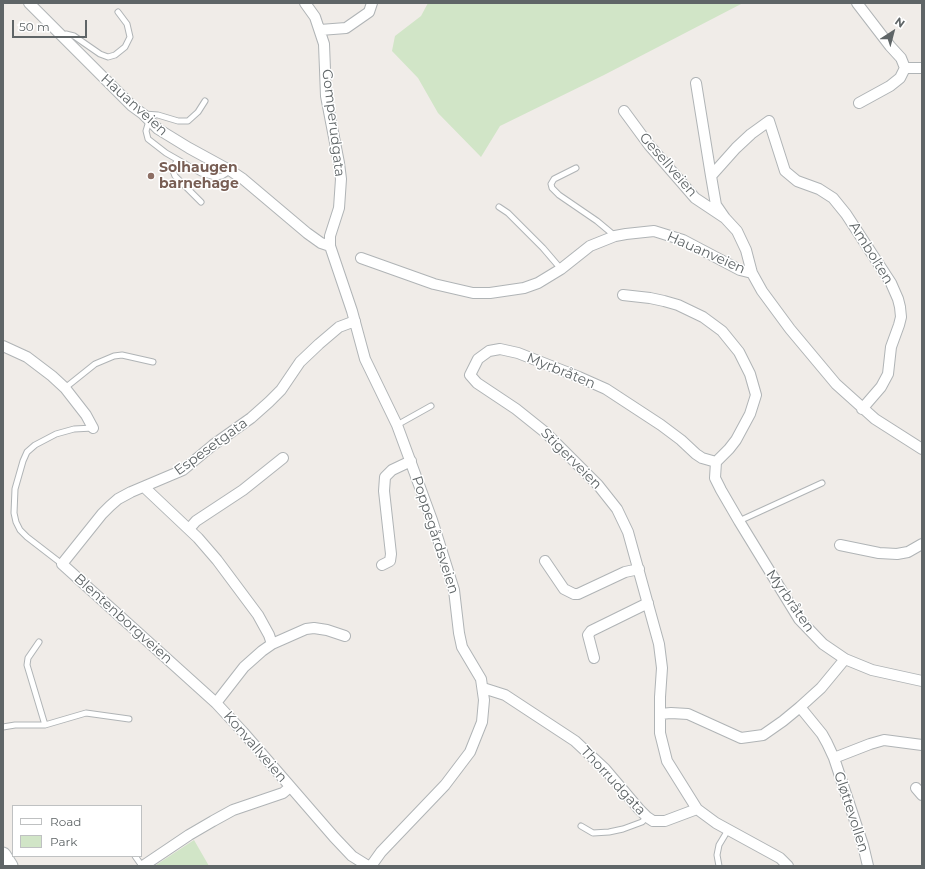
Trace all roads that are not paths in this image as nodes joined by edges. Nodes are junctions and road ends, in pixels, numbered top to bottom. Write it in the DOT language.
graph roads {
  1 [pos="29,3"];
  2 [pos="304,3"];
  3 [pos="372,3"];
  4 [pos="856,3"];
  5 [pos="118,12"];
  6 [pos="320,30"];
  7 [pos="62,36"];
  8 [pos="904,68"];
  9 [pos="922,68"];
  10 [pos="696,83"];
  11 [pos="205,101"];
  12 [pos="859,104"];
  13 [pos="624,111"];
  14 [pos="146,117"];
  15 [pos="178,160"];
  16 [pos="576,168"];
  17 [pos="231,171"];
  18 [pos="711,176"];
  19 [pos="202,202"];
  20 [pos="499,207"];
  21 [pos="725,218"];
  22 [pos="615,236"];
  23 [pos="330,246"];
  24 [pos="362,258"];
  25 [pos="561,269"];
  26 [pos="752,273"];
  27 [pos="623,295"];
  28 [pos="355,321"];
  29 [pos="3,346"];
  30 [pos="153,362"];
  31 [pos="470,375"];
  32 [pos="65,388"];
  33 [pos="431,406"];
  34 [pos="862,409"];
  35 [pos="397,425"];
  36 [pos="93,428"];
  37 [pos="922,449"];
  38 [pos="283,458"];
  39 [pos="411,461"];
  40 [pos="716,462"];
  41 [pos="822,483"];
  42 [pos="144,487"];
  43 [pos="738,521"];
  44 [pos="189,529"];
  45 [pos="922,544"];
  46 [pos="840,545"];
  47 [pos="545,561"];
  48 [pos="62,564"];
  49 [pos="382,565"];
  50 [pos="639,569"];
  51 [pos="648,603"];
  52 [pos="345,636"];
  53 [pos="39,642"];
  54 [pos="272,644"];
  55 [pos="594,658"];
  56 [pos="845,659"];
  57 [pos="922,681"];
  58 [pos="483,688"];
  59 [pos="216,703"];
  60 [pos="800,707"];
  61 [pos="660,714"];
  62 [pos="129,719"];
  63 [pos="45,725"];
  64 [pos="3,727"];
  65 [pos="922,745"];
  66 [pos="834,758"];
  67 [pos="290,787"];
  68 [pos="697,809"];
  69 [pos="647,817"];
  70 [pos="581,826"];
  71 [pos="728,830"];
  72 [pos="3,855"];
  73 [pos="136,857"];
  74 [pos="10,866"];
  75 [pos="143,866"];
  76 [pos="368,866"];
  77 [pos="371,866"];
  78 [pos="719,866"];
  79 [pos="788,866"];
  80 [pos="868,866"];
  1 -- 7 [label="street, Hauanveien"];
  2 -- 6 [label="street, Gomperudgata"];
  3 -- 6 [label="street"];
  4 -- 8 [label="street"];
  5 -- 7 [label="lane"];
  6 -- 23 [label="street, Gomperudgata"];
  7 -- 14 [label="street, Hauanveien"];
  8 -- 9 [label="street"];
  8 -- 12 [label="street"];
  10 -- 18 [label="street"];
  11 -- 14 [label="lane"];
  13 -- 21 [label="street, Gesellveien"];
  14 -- 15 [label="lane"];
  14 -- 17 [label="street, Hauanveien"];
  15 -- 17 [label="lane"];
  15 -- 19 [label="lane"];
  16 -- 22 [label="lane"];
  17 -- 23 [label="street, Hauanveien"];
  18 -- 21 [label="street"];
  18 -- 34 [label="street, Ambolten"];
  20 -- 25 [label="lane"];
  21 -- 26 [label="street, Gesellveien"];
  22 -- 25 [label="street, Hauanveien"];
  22 -- 26 [label="street, Hauanveien"];
  23 -- 28 [label="street, Poppegårdsveien"];
  24 -- 25 [label="street, Hauanveien"];
  26 -- 34 [label="street, Hauanveien"];
  27 -- 40 [label="street"];
  28 -- 35 [label="street, Poppegårdsveien"];
  28 -- 42 [label="street, Espesetgata"];
  29 -- 32 [label="street"];
  30 -- 32 [label="lane"];
  31 -- 40 [label="street, Myrbråten"];
  31 -- 50 [label="street, Stigerveien"];
  32 -- 36 [label="street"];
  33 -- 35 [label="lane"];
  34 -- 37 [label="street, Hauanveien"];
  35 -- 39 [label="street, Poppegårdsveien"];
  36 -- 48 [label="lane, Blentenborgveien"];
  38 -- 44 [label="street"];
  39 -- 49 [label="street"];
  39 -- 58 [label="street, Poppegårdsveien"];
  40 -- 43 [label="street, Myrbråten"];
  41 -- 43 [label="lane"];
  42 -- 44 [label="street"];
  42 -- 48 [label="street, Espesetgata"];
  43 -- 56 [label="street, Myrbråten"];
  44 -- 54 [label="street"];
  45 -- 46 [label="street"];
  47 -- 50 [label="street"];
  48 -- 59 [label="street, Blentenborgveien"];
  50 -- 51 [label="street, Stigerveien"];
  51 -- 55 [label="street"];
  51 -- 61 [label="street, Stigerveien"];
  52 -- 54 [label="street, Konvallveien"];
  53 -- 63 [label="lane"];
  54 -- 59 [label="street, Konvallveien"];
  56 -- 57 [label="street, Myrbråten"];
  56 -- 60 [label="street"];
  58 -- 69 [label="street, Thorrudgata"];
  58 -- 77 [label="street, Poppegårdsveien"];
  59 -- 67 [label="street, Konvallveien"];
  60 -- 61 [label="street"];
  60 -- 66 [label="street, Gløttevollen"];
  61 -- 68 [label="street, Stigerveien"];
  62 -- 63 [label="lane"];
  63 -- 64 [label="lane"];
  65 -- 66 [label="street, Gløttevollen"];
  66 -- 80 [label="street, Gløttevollen"];
  67 -- 75 [label="street"];
  67 -- 76 [label="street, Konvallveien"];
  68 -- 69 [label="street, Thorrudgata"];
  68 -- 71 [label="street"];
  69 -- 70 [label="lane"];
  71 -- 78 [label="lane"];
  71 -- 79 [label="street"];
  72 -- 74 [label="main road"];
  73 -- 75 [label="lane"];
}
